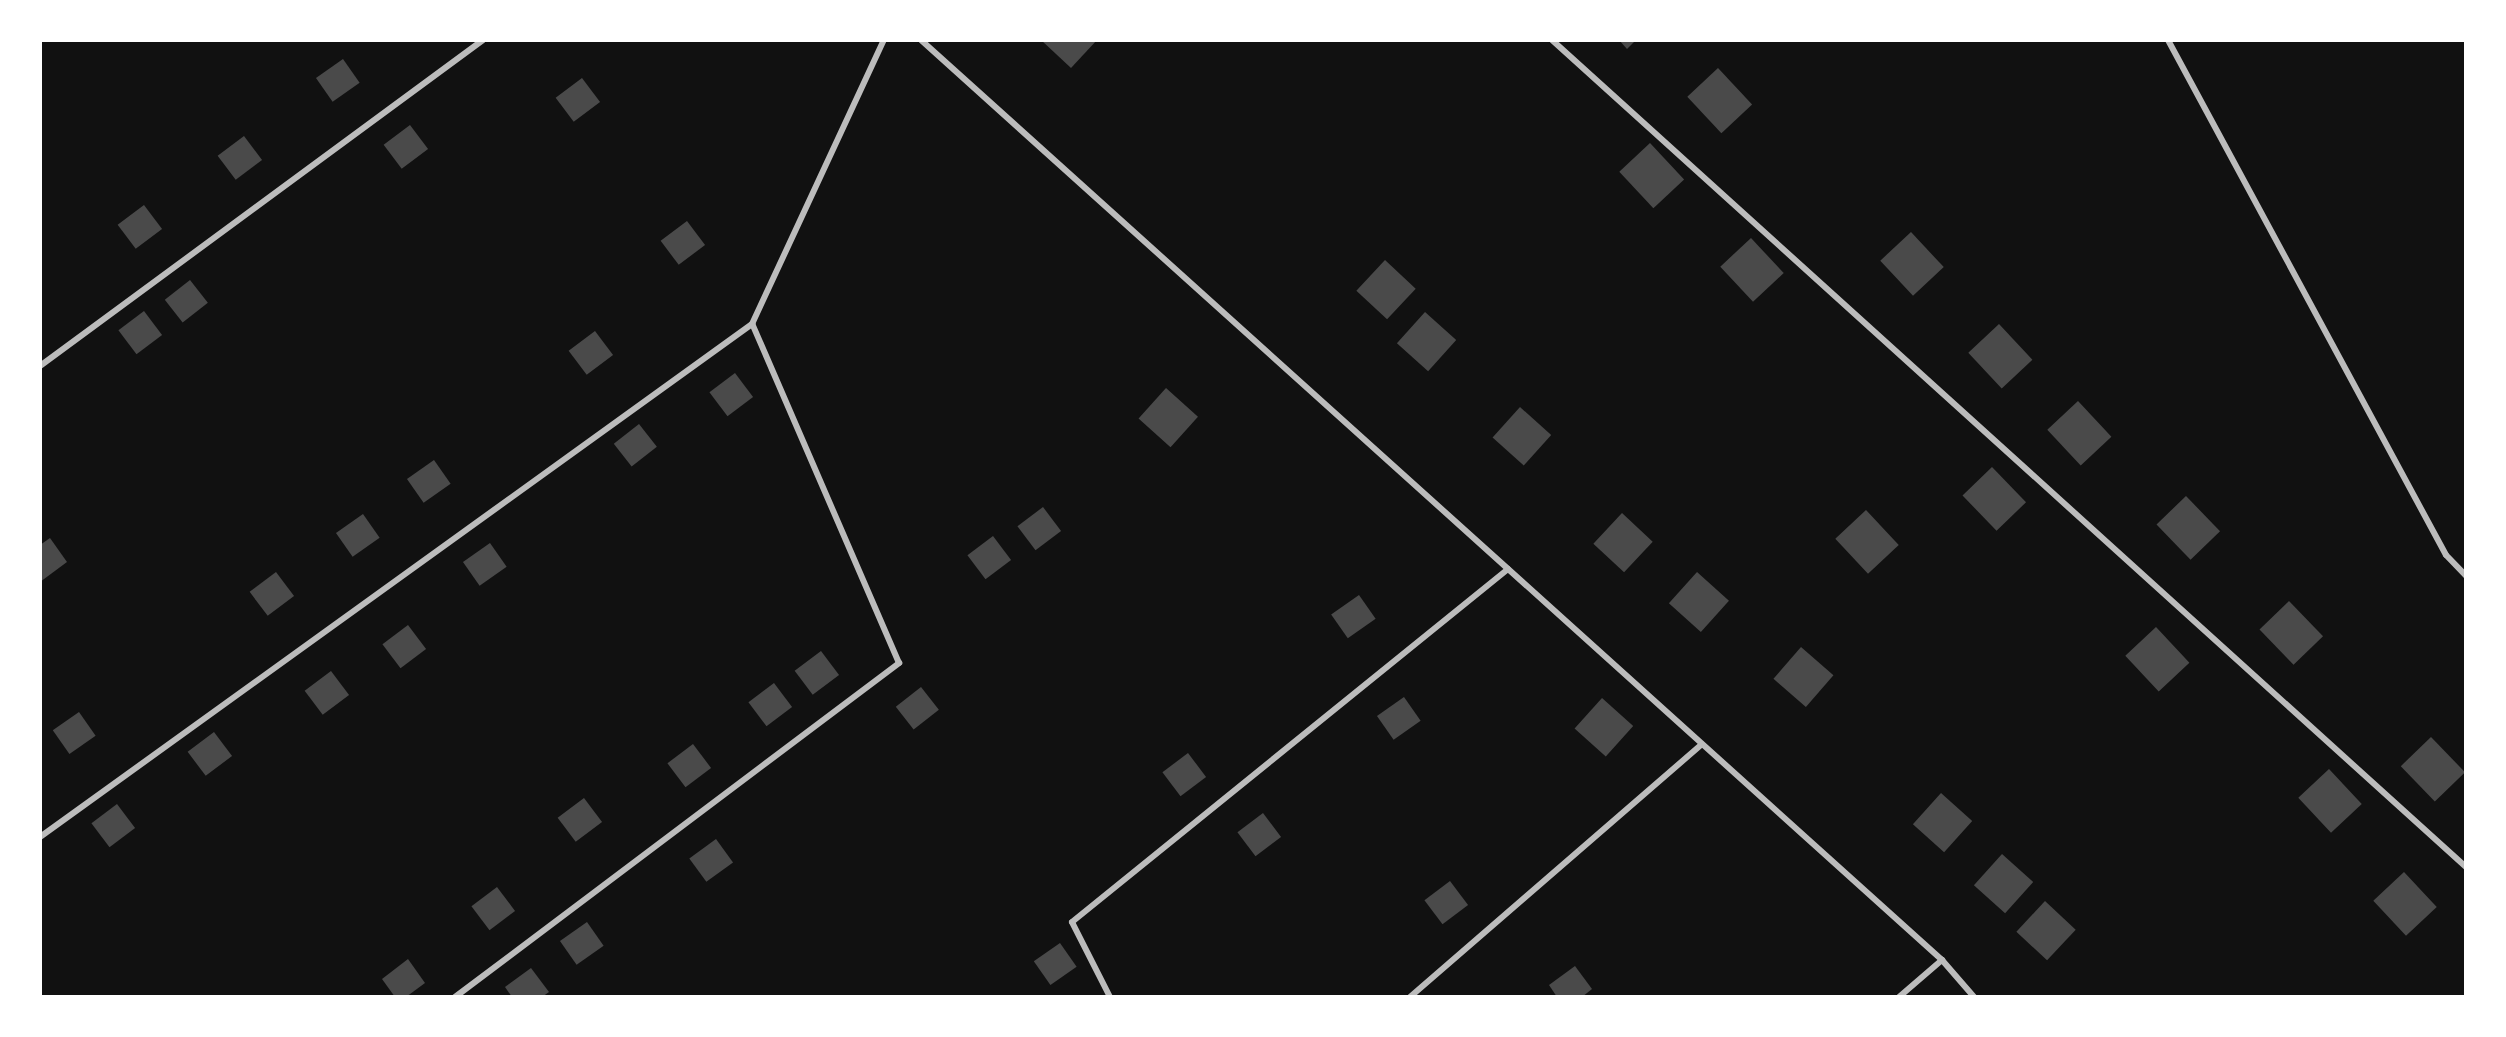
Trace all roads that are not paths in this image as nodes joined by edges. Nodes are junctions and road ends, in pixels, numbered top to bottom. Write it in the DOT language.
graph roads {
  1 [pos="483,40"];
  2 [pos="884,40"];
  3 [pos="921,40"];
  4 [pos="1552,40"];
  5 [pos="2168,40"];
  6 [pos="752,324"];
  7 [pos="40,366"];
  8 [pos="1508,569"];
  9 [pos="2466,576"];
  10 [pos="1702,744"];
  11 [pos="40,837"];
  12 [pos="2466,867"];
  13 [pos="1942,960"];
  14 [pos="455,997"];
  15 [pos="1110,997"];
  16 [pos="1410,997"];
  17 [pos="1899,997"];
  18 [pos="1974,997"];
  1 -- 7 [label="lane"];
  2 -- 6 [label="lane"];
  3 -- 8 [label="lane"];
  4 -- 12 [label="lane"];
  5 -- 9 [label="lane"];
  6 -- 11 [label="lane"];
  6 -- 14 [label="lane"];
  8 -- 10 [label="lane"];
  8 -- 15 [label="lane"];
  10 -- 13 [label="lane"];
  10 -- 16 [label="lane"];
  13 -- 17 [label="lane"];
  13 -- 18 [label="lane"];
}
